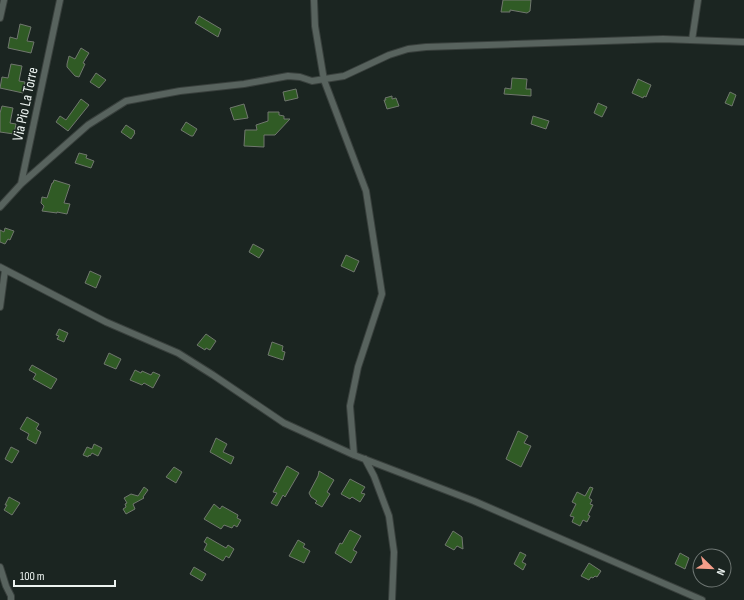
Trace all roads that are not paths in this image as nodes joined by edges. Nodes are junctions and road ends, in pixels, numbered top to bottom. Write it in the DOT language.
graph roads {
  1 [pos="4,0"];
  2 [pos="60,0"];
  3 [pos="314,0"];
  4 [pos="698,0"];
  5 [pos="0,18"];
  6 [pos="692,40"];
  7 [pos="744,42"];
  8 [pos="324,80"];
  9 [pos="21,184"];
  10 [pos="0,207"];
  11 [pos="3,269"];
  12 [pos="0,307"];
  13 [pos="354,455"];
  14 [pos="364,459"];
  15 [pos="0,567"];
  16 [pos="11,600"];
  17 [pos="392,600"];
  18 [pos="702,600"];
  1 -- 5 [label="street"];
  2 -- 9 [label="street, Via Pio La Torre"];
  3 -- 8 [label="street"];
  4 -- 6 [label="street"];
  6 -- 7 [label="street"];
  6 -- 8 [label="street"];
  8 -- 9 [label="street"];
  8 -- 13 [label="street"];
  9 -- 10 [label="street, Via Pio La Torre"];
  11 -- 12 [label="street"];
  11 -- 13 [label="street"];
  13 -- 14 [label="street"];
  14 -- 17 [label="street"];
  14 -- 18 [label="street"];
  15 -- 16 [label="street"];
}
